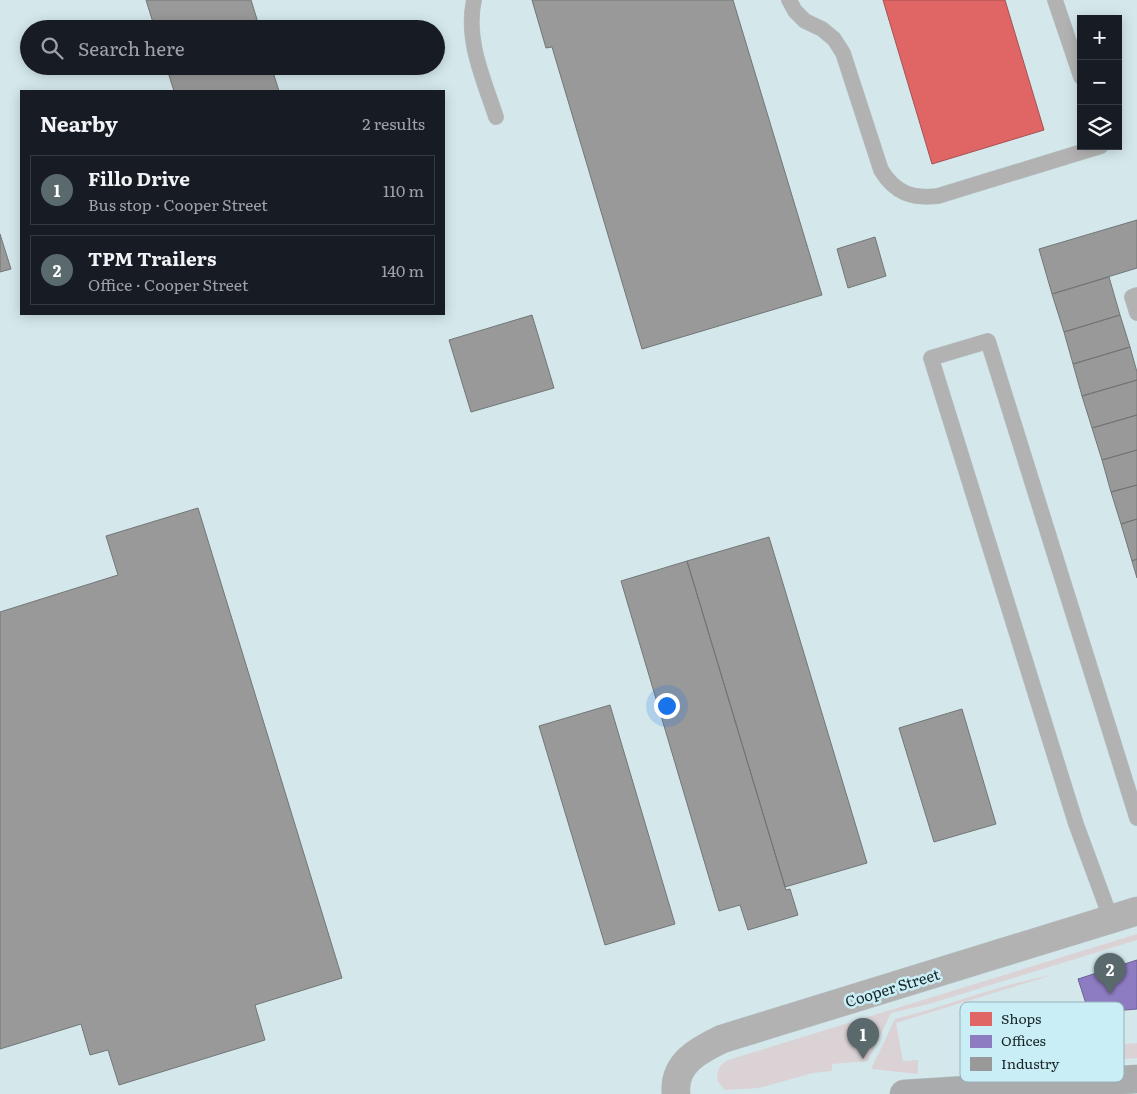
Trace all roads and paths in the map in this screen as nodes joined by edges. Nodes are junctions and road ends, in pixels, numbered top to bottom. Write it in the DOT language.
graph roads {
  1 [pos="474,0"];
  2 [pos="790,0"];
  3 [pos="1056,0"];
  4 [pos="1077,65"];
  5 [pos="496,117"];
  6 [pos="1088,150"];
  7 [pos="1137,295"];
  8 [pos="1137,313"];
  9 [pos="1137,818"];
  10 [pos="1137,911"];
  11 [pos="1111,920"];
  12 [pos="1137,1079"];
  13 [pos="1124,1080"];
  14 [pos="1088,1082"];
  15 [pos="1055,1084"];
  16 [pos="676,1094"];
  17 [pos="904,1094"];
  1 -- 5 [label="lane"];
  2 -- 6 [label="lane"];
  3 -- 4 [label="lane"];
  7 -- 8 [label="lane"];
  9 -- 11 [label="lane"];
  10 -- 11 [label="street, Cooper Street"];
  11 -- 16 [label="street, Cooper Street"];
  12 -- 13 [label="main road"];
  14 -- 15 [label="main road"];
  15 -- 17 [label="main road"];
}
